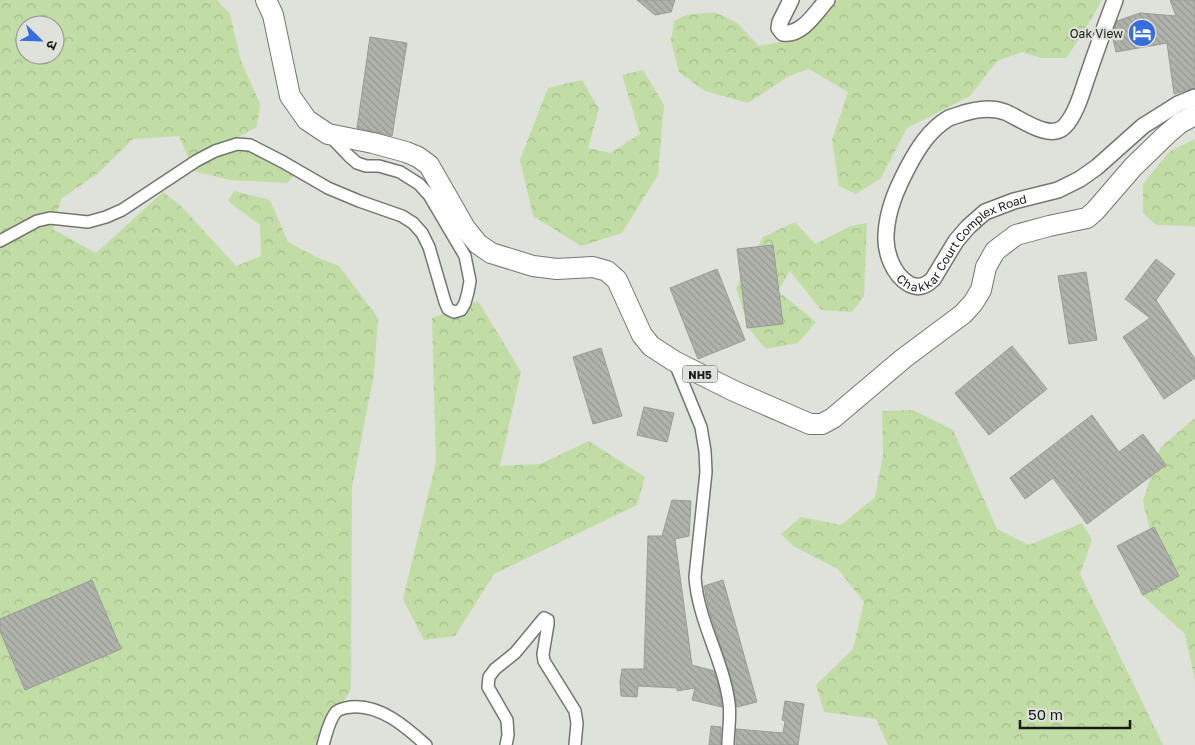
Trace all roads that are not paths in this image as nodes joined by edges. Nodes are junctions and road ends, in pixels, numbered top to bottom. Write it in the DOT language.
graph roads {
  1 [pos="266,0"];
  2 [pos="791,0"];
  3 [pos="827,0"];
  4 [pos="1114,0"];
  5 [pos="1195,97"];
  6 [pos="1195,115"];
  7 [pos="328,134"];
  8 [pos="0,241"];
  9 [pos="674,361"];
  10 [pos="323,745"];
  11 [pos="426,745"];
  12 [pos="506,745"];
  13 [pos="575,745"];
  14 [pos="728,745"];
  1 -- 7 [label="highway, NH5"];
  2 -- 3 [label="street"];
  4 -- 5 [label="street, Chakkar Court Complex Road"];
  6 -- 9 [label="highway, NH5"];
  7 -- 8 [label="street"];
  7 -- 9 [label="highway, NH5"];
  9 -- 14 [label="street"];
  10 -- 11 [label="street"];
  12 -- 13 [label="street"];
}
